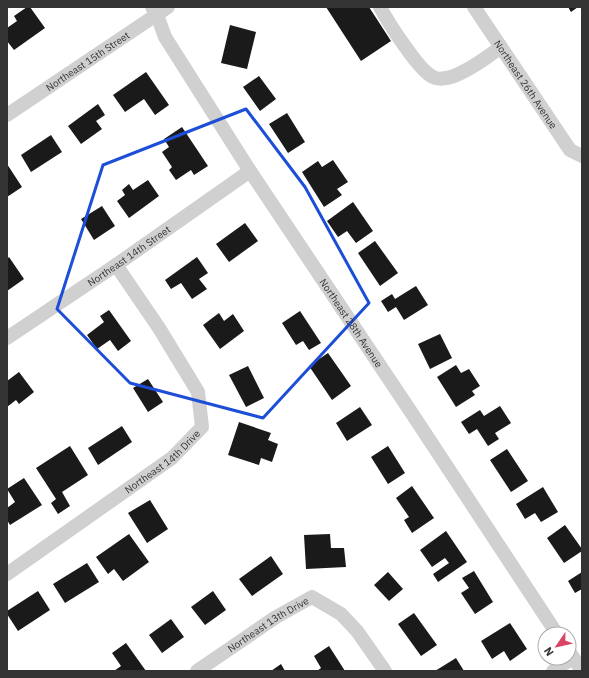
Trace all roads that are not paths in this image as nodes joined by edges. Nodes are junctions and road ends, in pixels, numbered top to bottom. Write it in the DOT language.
graph roads {
  1 [pos="380,7"];
  2 [pos="474,7"];
  3 [pos="159,10"];
  4 [pos="501,47"];
  5 [pos="7,116"];
  6 [pos="582,156"];
  7 [pos="250,171"];
  8 [pos="116,265"];
  9 [pos="7,338"];
  10 [pos="7,574"];
  11 [pos="553,626"];
  12 [pos="197,671"];
  13 [pos="385,671"];
  1 -- 4 [label="street"];
  2 -- 4 [label="street, Northeast 26th Avenue"];
  3 -- 5 [label="street, Northeast 15th Street"];
  3 -- 7 [label="street, Northeast 28th Avenue"];
  4 -- 6 [label="street, Northeast 26th Avenue"];
  7 -- 8 [label="street, Northeast 14th Street"];
  7 -- 11 [label="street, Northeast 28th Avenue"];
  8 -- 9 [label="street, Northeast 14th Street"];
  8 -- 10 [label="street, Northeast 14th Drive"];
  12 -- 13 [label="street, Northeast 13th Drive"];
}
